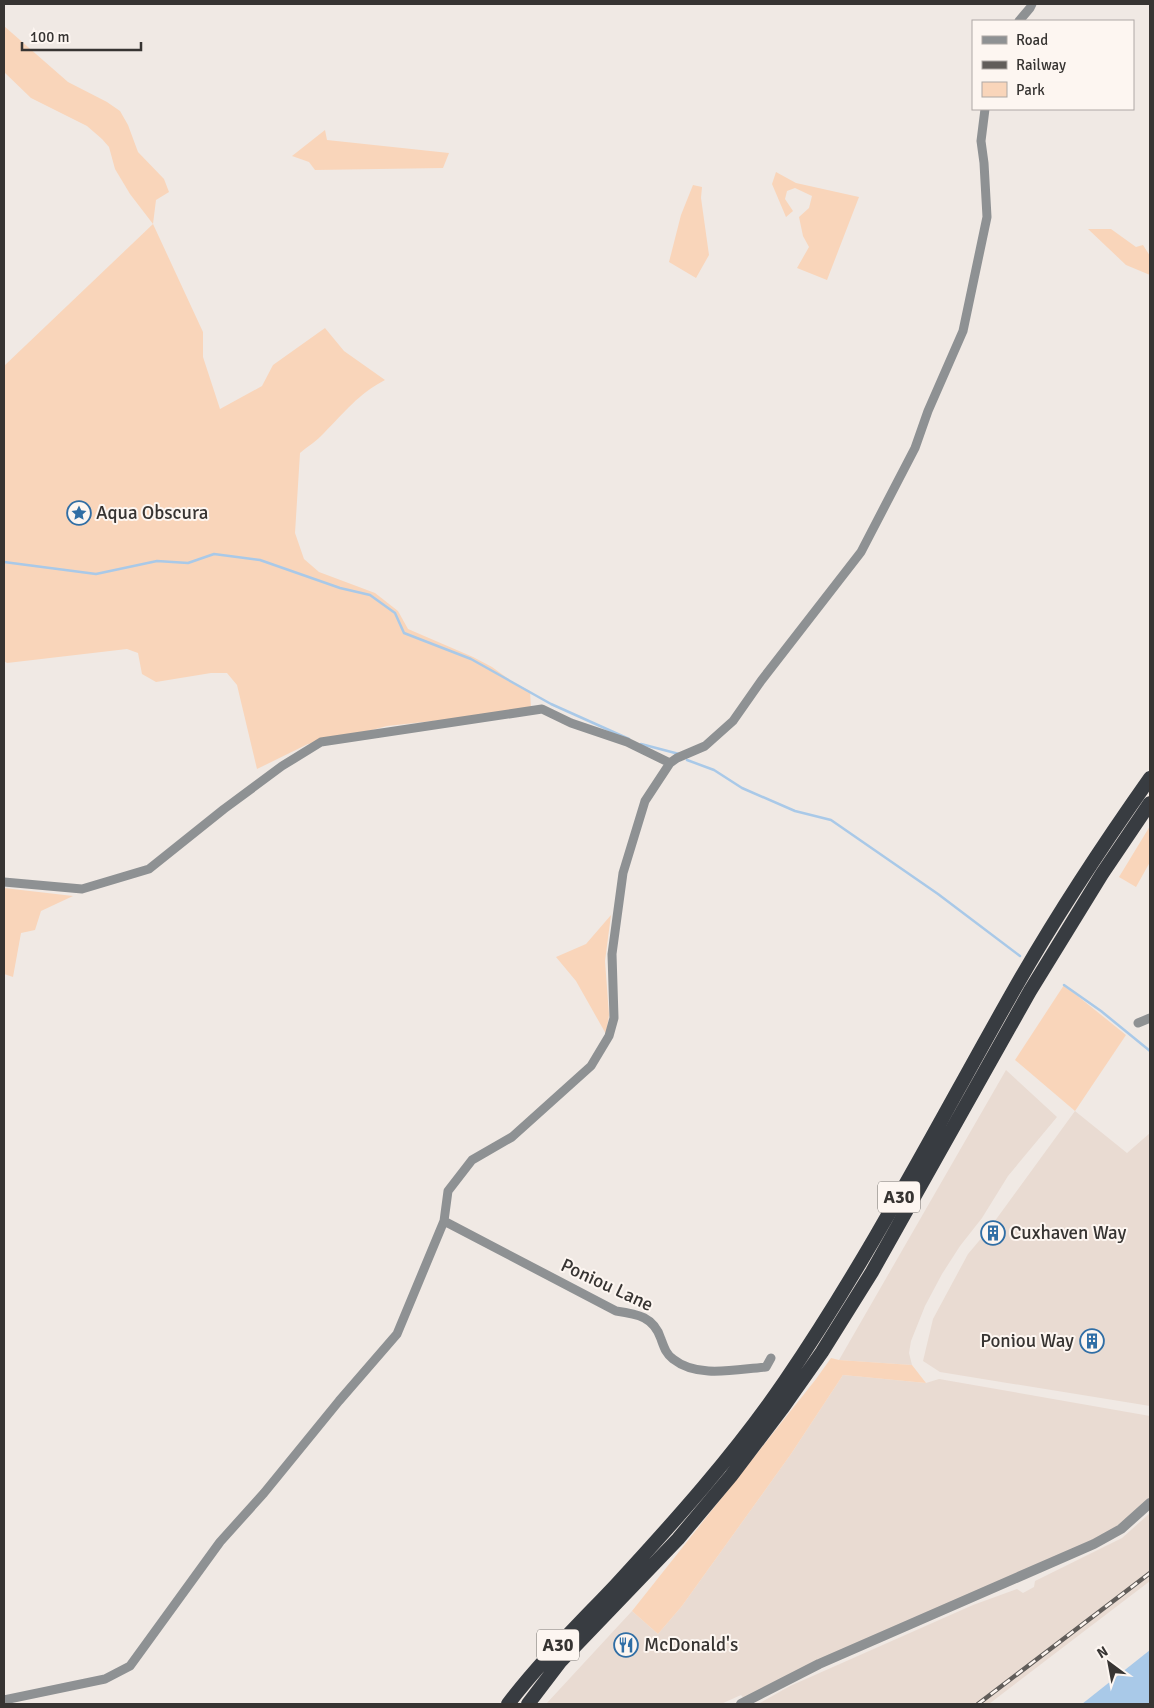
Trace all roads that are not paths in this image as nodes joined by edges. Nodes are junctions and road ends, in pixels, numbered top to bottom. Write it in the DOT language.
graph roads {
  1 [pos="1032,4"];
  2 [pos="1020,20"];
  3 [pos="985,110"];
  4 [pos="670,763"];
  5 [pos="1150,778"];
  6 [pos="1150,803"];
  7 [pos="4,882"];
  8 [pos="1150,1018"];
  9 [pos="1138,1023"];
  10 [pos="444,1221"];
  11 [pos="772,1358"];
  12 [pos="1150,1503"];
  13 [pos="4,1700"];
  14 [pos="508,1704"];
  15 [pos="528,1704"];
  16 [pos="741,1704"];
  1 -- 2 [label="street"];
  3 -- 4 [label="street"];
  4 -- 7 [label="street"];
  4 -- 10 [label="street"];
  5 -- 14 [label="highway, A30"];
  6 -- 15 [label="highway, A30"];
  8 -- 9 [label="street"];
  10 -- 11 [label="street, Poniou Lane"];
  10 -- 13 [label="street"];
  12 -- 16 [label="street"];
}
